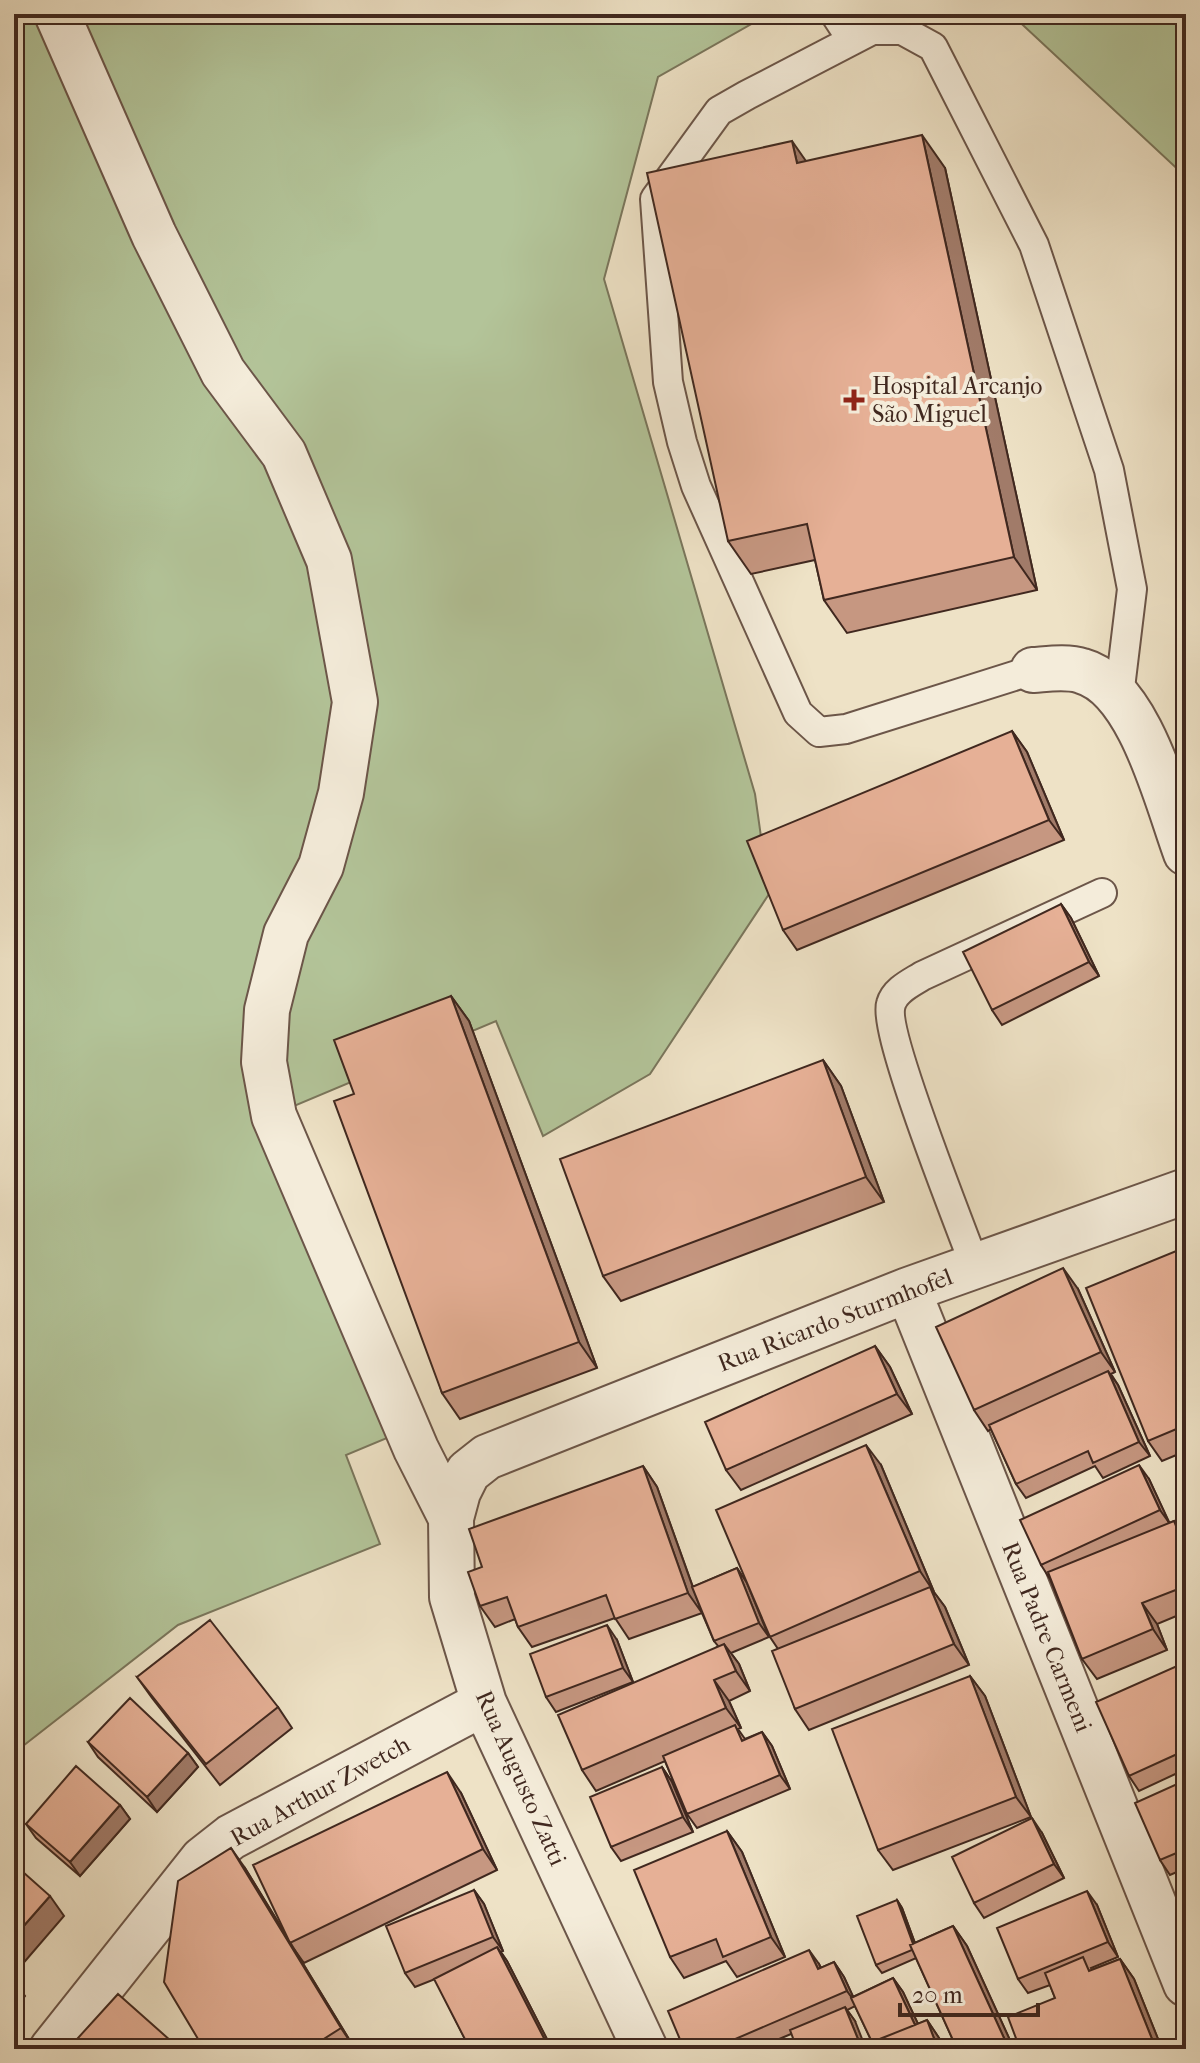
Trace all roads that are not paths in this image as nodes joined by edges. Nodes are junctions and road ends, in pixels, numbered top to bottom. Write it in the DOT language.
graph roads {
  1 [pos="57,14"];
  2 [pos="835,14"];
  3 [pos="852,40"];
  4 [pos="1033,670"];
  5 [pos="1119,696"];
  6 [pos="1186,853"];
  7 [pos="1102,893"];
  8 [pos="1186,1191"];
  9 [pos="975,1266"];
  10 [pos="908,1290"];
  11 [pos="487,1457"];
  12 [pos="451,1518"];
  13 [pos="484,1703"];
  14 [pos="1186,1984"];
  15 [pos="52,2049"];
  16 [pos="645,2049"];
  1 -- 12 [label="street"];
  2 -- 3 [label="lane"];
  3 -- 4 [label="lane"];
  3 -- 5 [label="lane"];
  4 -- 5 [label="street"];
  5 -- 6 [label="street"];
  7 -- 9 [label="lane"];
  8 -- 9 [label="street, Rua Ricardo Sturmhofel"];
  9 -- 10 [label="street, Rua Ricardo Sturmhofel"];
  10 -- 11 [label="street, Rua Ricardo Sturmhofel"];
  10 -- 14 [label="street, Rua Padre Carmeni"];
  11 -- 12 [label="street, Rua Augusto Zatti"];
  12 -- 13 [label="street, Rua Augusto Zatti"];
  13 -- 15 [label="street, Rua Arthur Zwetch"];
  13 -- 16 [label="street, Rua Augusto Zatti"];
}
